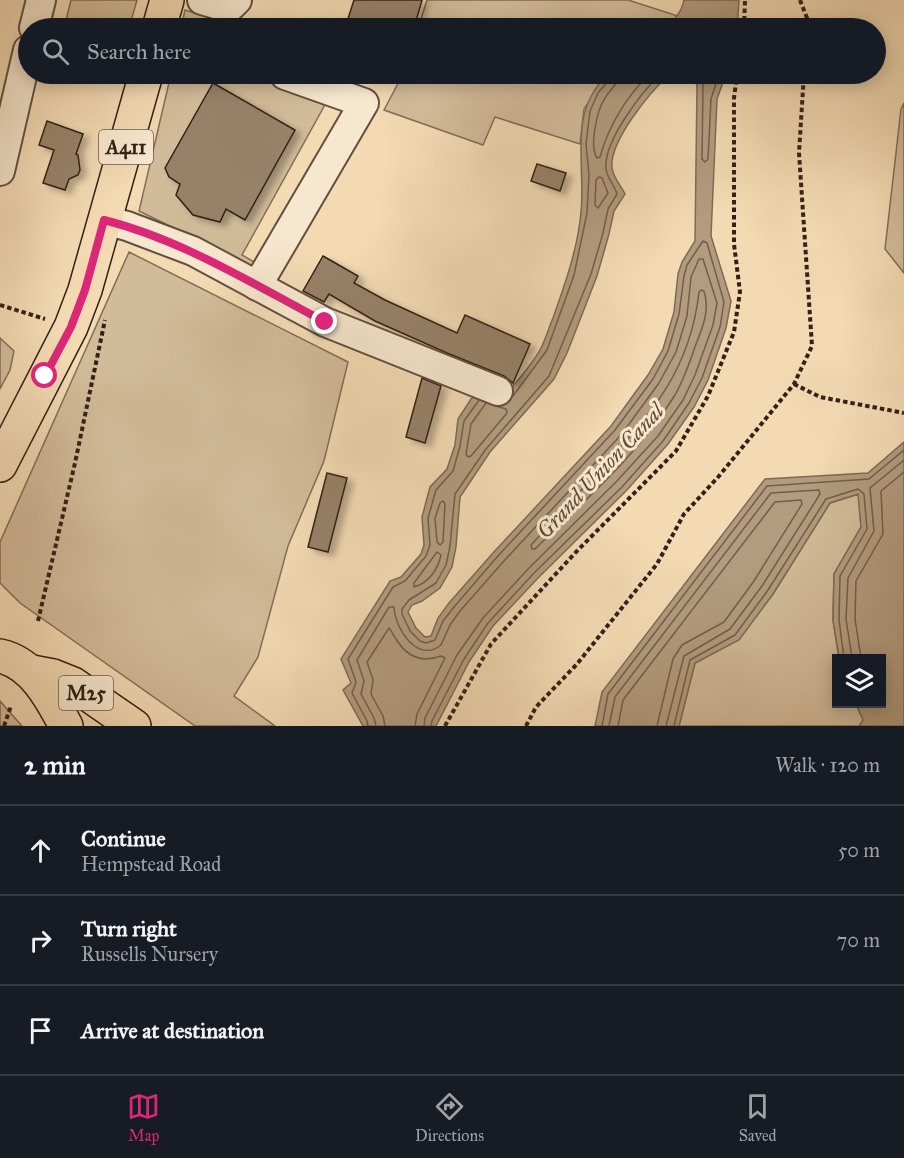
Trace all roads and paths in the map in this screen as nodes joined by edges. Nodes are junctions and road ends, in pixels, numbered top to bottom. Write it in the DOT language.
graph roads {
  1 [pos="41,0"];
  2 [pos="167,0"];
  3 [pos="745,0"];
  4 [pos="800,0"];
  5 [pos="36,18"];
  6 [pos="162,18"];
  7 [pos="744,18"];
  8 [pos="807,18"];
  9 [pos="20,84"];
  10 [pos="143,84"];
  11 [pos="310,84"];
  12 [pos="736,84"];
  13 [pos="803,84"];
  14 [pos="0,171"];
  15 [pos="104,220"];
  16 [pos="256,286"];
  17 [pos="106,316"];
  18 [pos="794,384"];
  19 [pos="498,391"];
  20 [pos="904,413"];
  21 [pos="0,465"];
  22 [pos="38,621"];
  23 [pos="10,658"];
  24 [pos="11,706"];
  25 [pos="4,726"];
  26 [pos="66,726"];
  27 [pos="134,726"];
  28 [pos="445,726"];
  29 [pos="526,726"];
  1 -- 5 [label="street"];
  2 -- 6 [label="main road"];
  3 -- 7 [label="path"];
  4 -- 8 [label="path"];
  9 -- 14 [label="street"];
  10 -- 15 [label="main road, A411"];
  11 -- 16 [label="street"];
  12 -- 28 [label="path"];
  13 -- 18 [label="path"];
  15 -- 16 [label="street"];
  15 -- 21 [label="main road, A411"];
  16 -- 19 [label="street"];
  17 -- 22 [label="path"];
  18 -- 20 [label="path"];
  18 -- 29 [label="path"];
  23 -- 26 [label="main road"];
  23 -- 27 [label="main road, M25"];
  24 -- 25 [label="path"];
}
